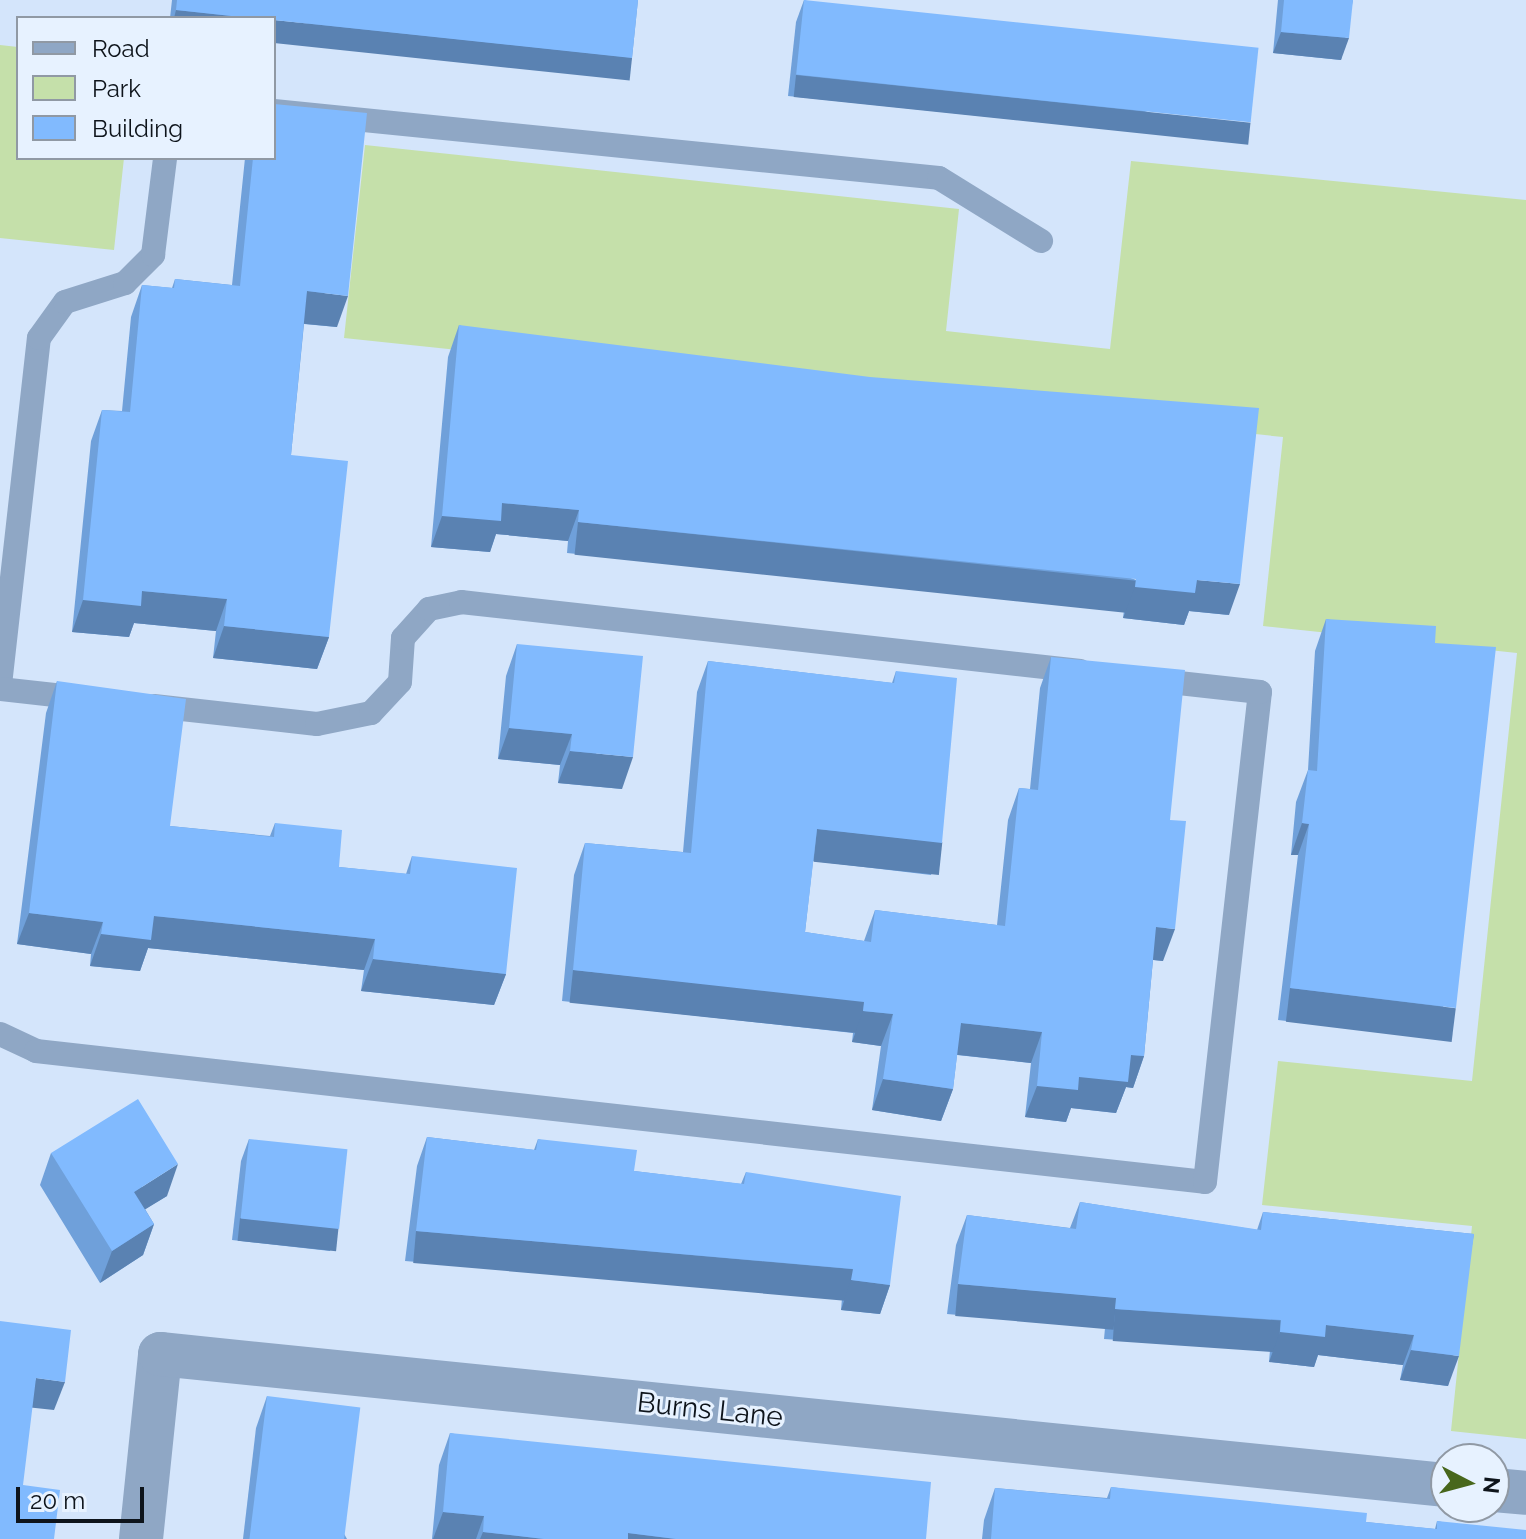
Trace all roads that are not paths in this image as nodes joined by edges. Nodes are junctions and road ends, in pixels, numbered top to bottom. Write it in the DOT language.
graph roads {
  1 [pos="276,111"];
  2 [pos="165,160"];
  3 [pos="1041,241"];
  4 [pos="0,687"];
  5 [pos="0,1034"];
  6 [pos="1430,1483"];
  7 [pos="141,1539"];
  1 -- 3 [label="lane"];
  2 -- 4 [label="lane"];
  4 -- 5 [label="lane"];
  6 -- 7 [label="street, Burns Lane"];
}
